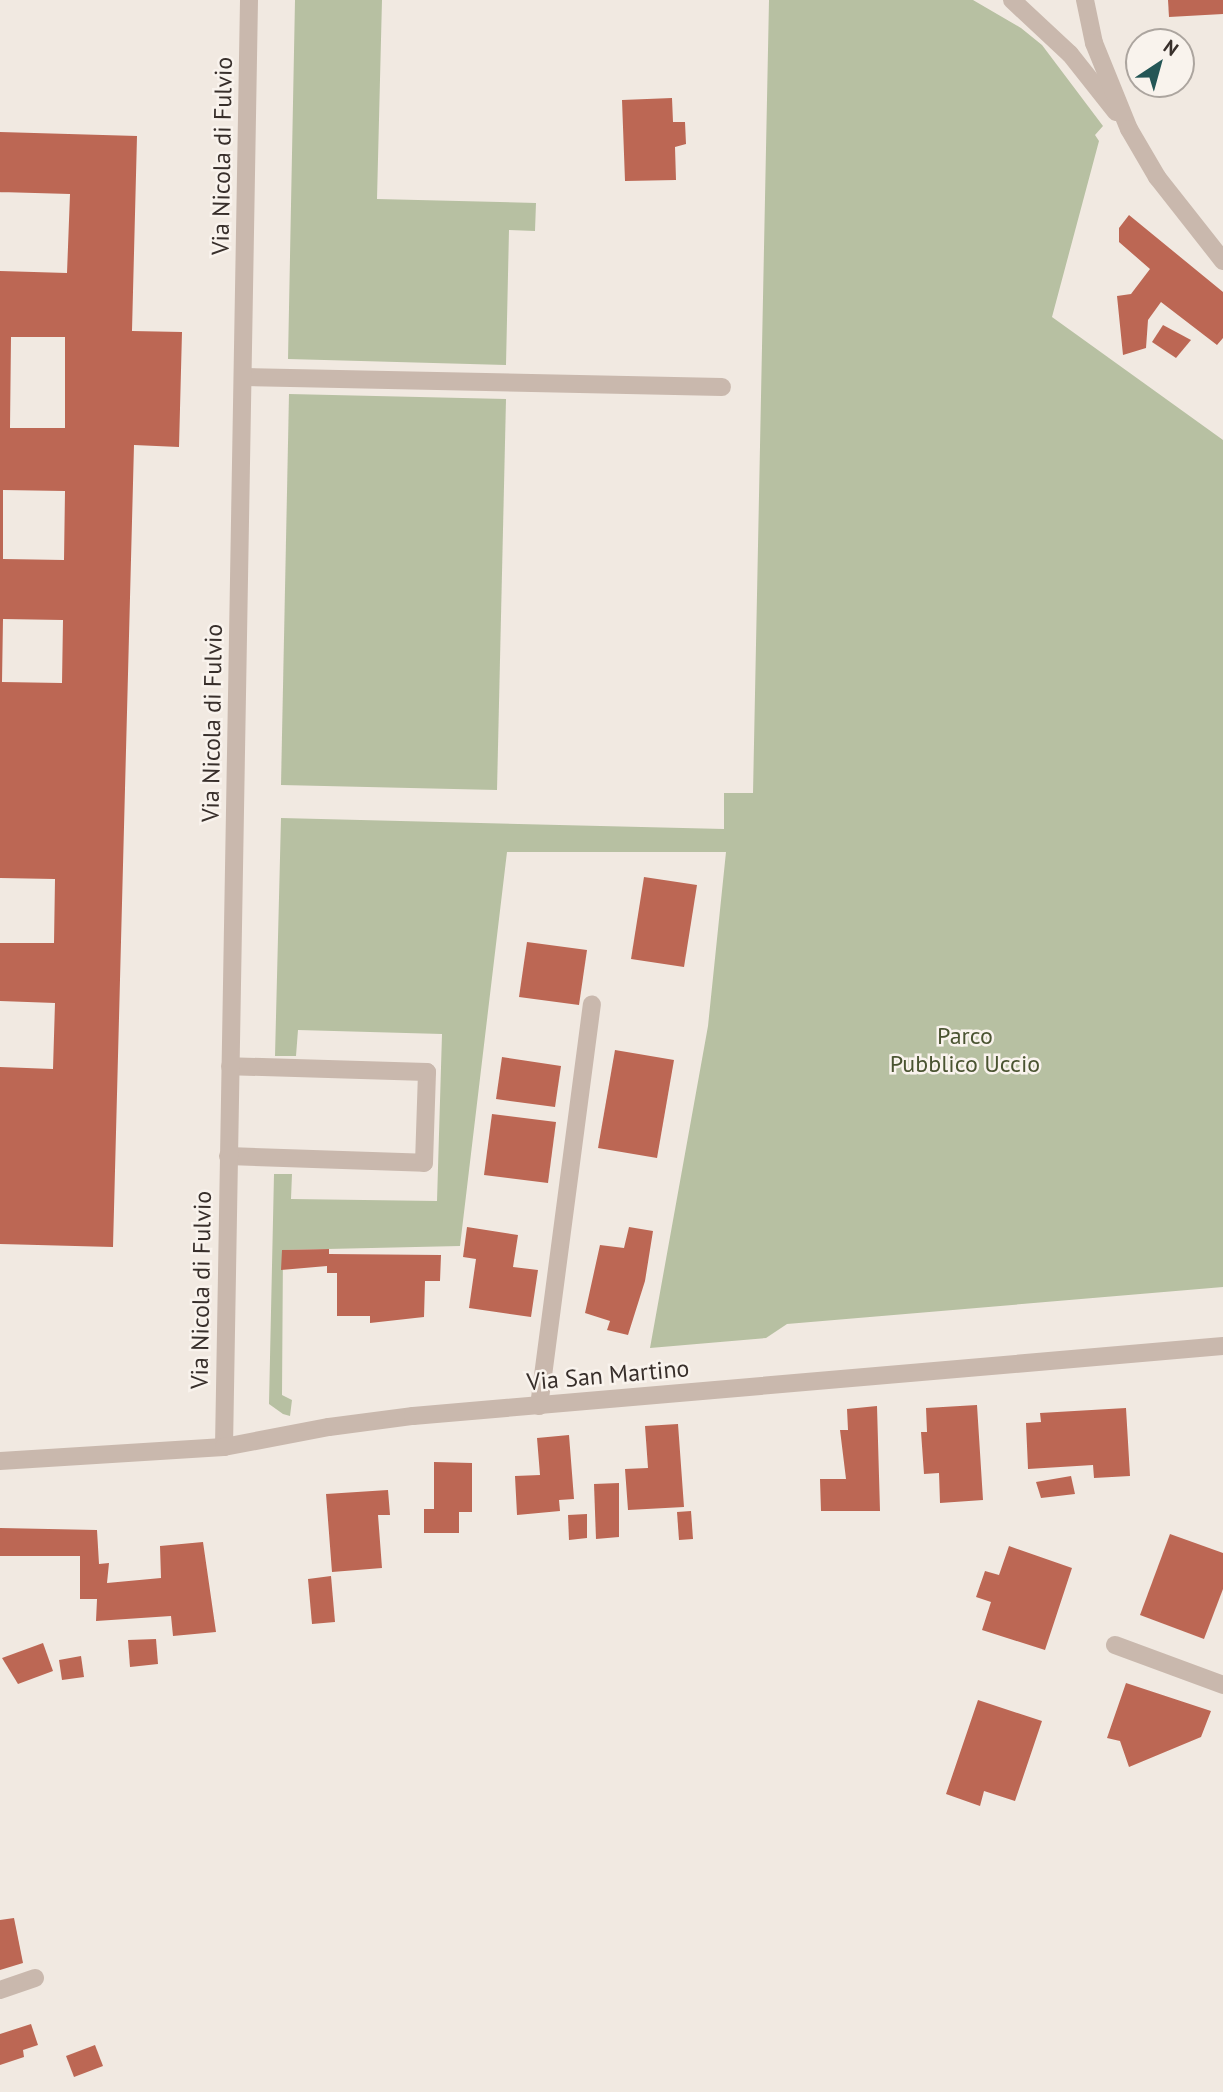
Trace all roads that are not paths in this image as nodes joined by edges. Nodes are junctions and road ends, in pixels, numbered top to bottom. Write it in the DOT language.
graph roads {
  1 [pos="249,0"];
  2 [pos="1012,0"];
  3 [pos="1085,0"];
  4 [pos="1129,129"];
  5 [pos="1223,261"];
  6 [pos="243,377"];
  7 [pos="722,387"];
  8 [pos="592,1004"];
  9 [pos="230,1066"];
  10 [pos="228,1156"];
  11 [pos="1223,1346"];
  12 [pos="539,1406"];
  13 [pos="224,1447"];
  14 [pos="0,1461"];
  15 [pos="1115,1645"];
  16 [pos="1223,1685"];
  17 [pos="35,1978"];
  18 [pos="0,1990"];
  1 -- 6 [label="street, Via Nicola di Fulvio"];
  2 -- 4 [label="street"];
  3 -- 4 [label="street"];
  4 -- 5 [label="street"];
  6 -- 7 [label="street"];
  6 -- 9 [label="street, Via Nicola di Fulvio"];
  8 -- 12 [label="street"];
  9 -- 10 [label="street, Via Nicola di Fulvio"];
  9 -- 10 [label="street"];
  10 -- 13 [label="street, Via Nicola di Fulvio"];
  11 -- 12 [label="street, Via San Martino"];
  12 -- 13 [label="street, Via San Martino"];
  13 -- 14 [label="street, Via San Martino"];
  15 -- 16 [label="street"];
  17 -- 18 [label="street"];
}
